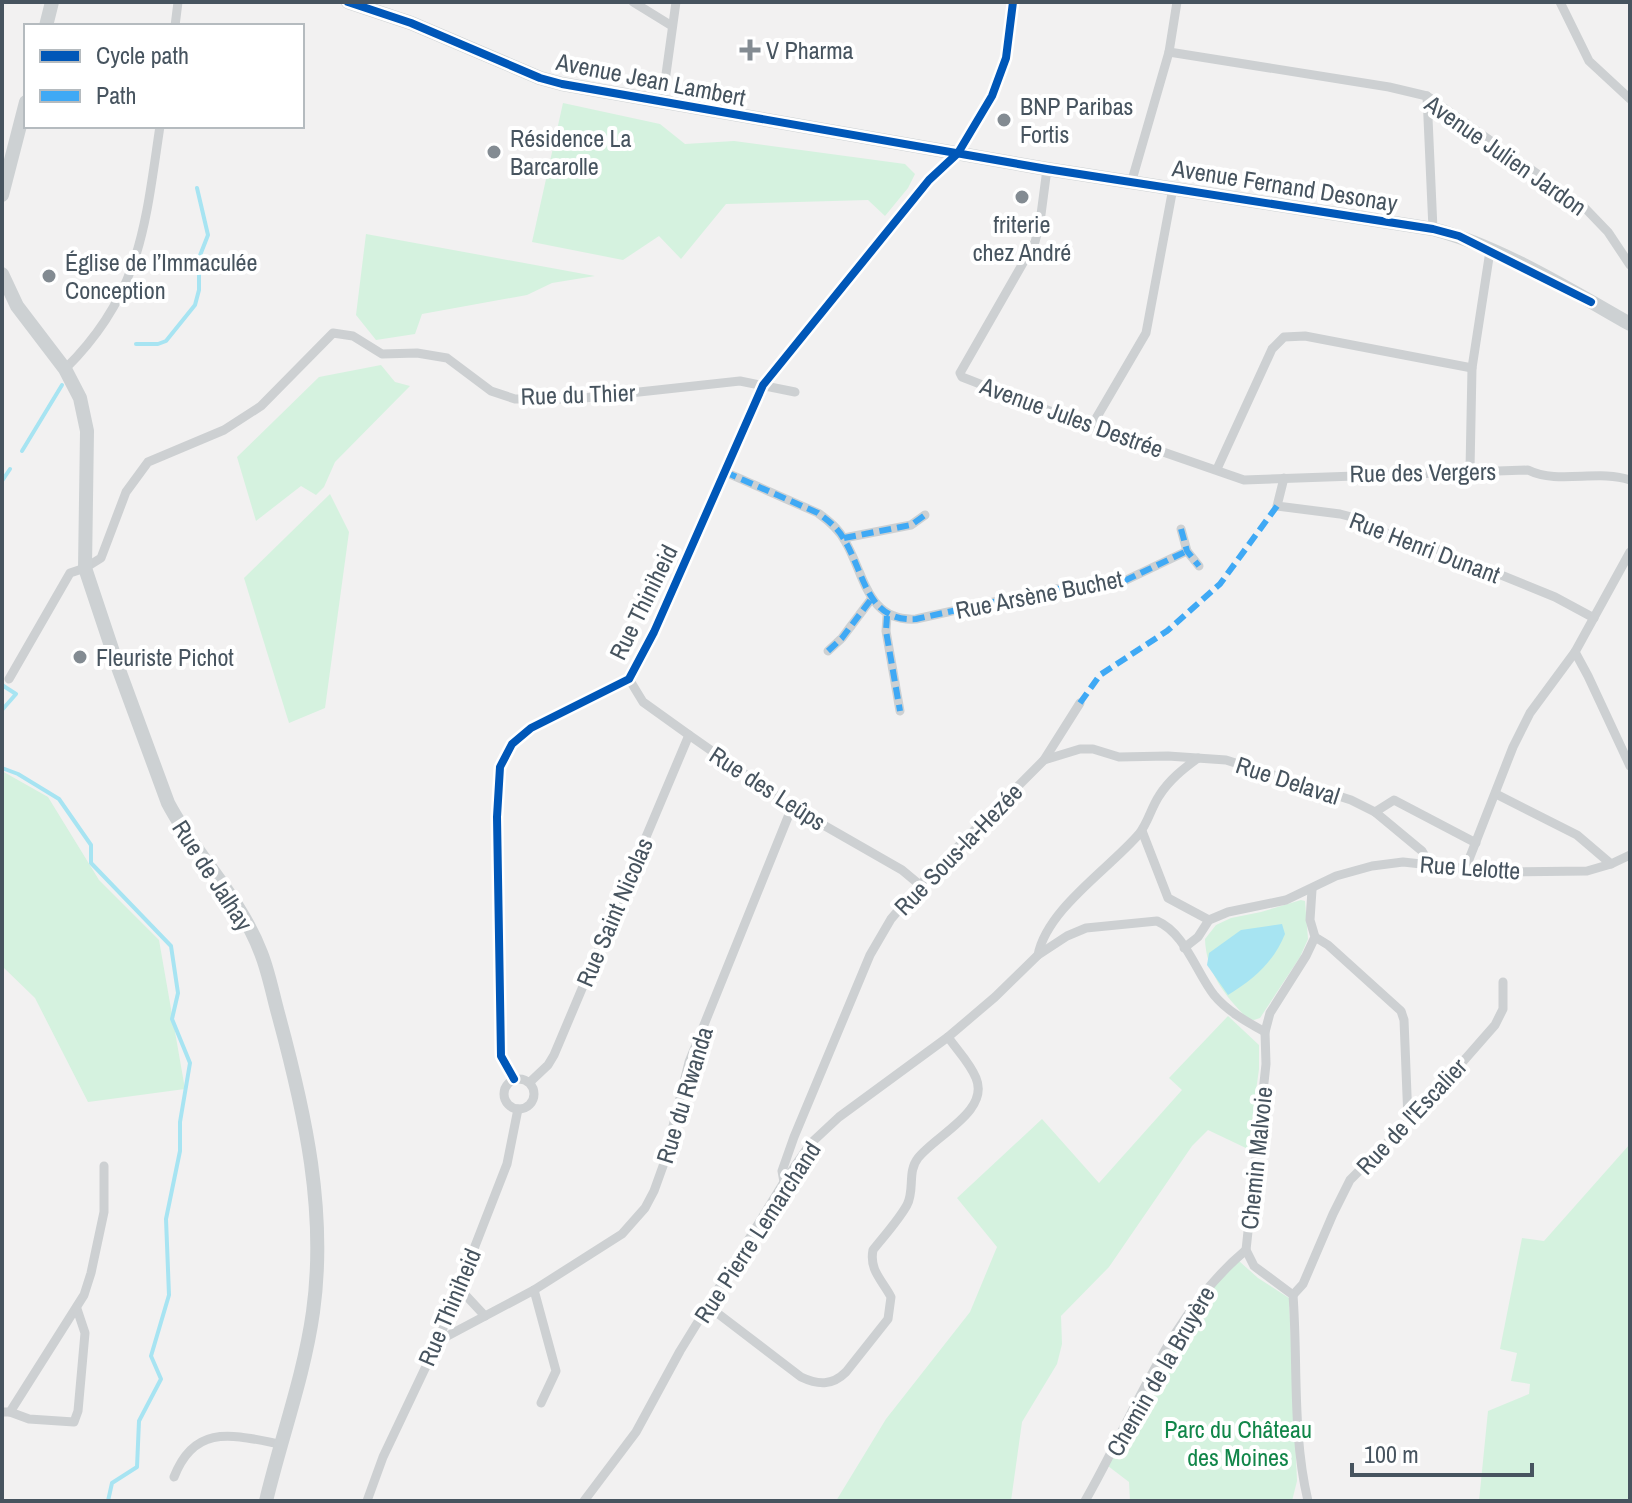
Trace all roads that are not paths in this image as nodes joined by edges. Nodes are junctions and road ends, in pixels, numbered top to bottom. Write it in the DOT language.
graph roads {
  1 [pos="52,2"];
  2 [pos="178,2"];
  3 [pos="348,2"];
  4 [pos="633,2"];
  5 [pos="676,2"];
  6 [pos="1013,2"];
  7 [pos="1177,2"];
  8 [pos="1560,2"];
  9 [pos="46,24"];
  10 [pos="175,24"];
  11 [pos="672,26"];
  12 [pos="1169,52"];
  13 [pos="1427,96"];
  14 [pos="1630,99"];
  15 [pos="662,103"];
  16 [pos="24,110"];
  17 [pos="160,128"];
  18 [pos="958,153"];
  19 [pos="1047,169"];
  20 [pos="1132,180"];
  21 [pos="1173,188"];
  22 [pos="2,195"];
  23 [pos="1433,229"];
  24 [pos="1490,251"];
  25 [pos="1630,265"];
  26 [pos="2,274"];
  27 [pos="1630,324"];
  28 [pos="1472,368"];
  29 [pos="65,369"];
  30 [pos="763,385"];
  31 [pos="795,392"];
  32 [pos="1091,427"];
  33 [pos="1217,469"];
  34 [pos="1470,470"];
  35 [pos="725,472"];
  36 [pos="1284,478"];
  37 [pos="1630,480"];
  38 [pos="925,515"];
  39 [pos="1181,529"];
  40 [pos="844,538"];
  41 [pos="1187,551"];
  42 [pos="1630,552"];
  43 [pos="1199,566"];
  44 [pos="85,568"];
  45 [pos="872,598"];
  46 [pos="887,616"];
  47 [pos="1594,618"];
  48 [pos="828,651"];
  49 [pos="1575,652"];
  50 [pos="9,679"];
  51 [pos="629,679"];
  52 [pos="1080,703"];
  53 [pos="900,711"];
  54 [pos="689,735"];
  55 [pos="1198,758"];
  56 [pos="1044,760"];
  57 [pos="1630,766"];
  58 [pos="1496,794"];
  59 [pos="792,807"];
  60 [pos="1375,812"];
  61 [pos="1142,831"];
  62 [pos="1476,843"];
  63 [pos="1630,855"];
  64 [pos="1429,863"];
  65 [pos="1611,864"];
  66 [pos="1466,867"];
  67 [pos="920,885"];
  68 [pos="1312,890"];
  69 [pos="1209,920"];
  70 [pos="1315,937"];
  71 [pos="1184,948"];
  72 [pos="1038,955"];
  73 [pos="1503,982"];
  74 [pos="1265,1032"];
  75 [pos="948,1037"];
  76 [pos="514,1079"];
  77 [pos="530,1082"];
  78 [pos="518,1109"];
  79 [pos="1408,1120"];
  80 [pos="104,1166"];
  81 [pos="784,1182"];
  82 [pos="1246,1250"];
  83 [pos="458,1287"];
  84 [pos="534,1290"];
  85 [pos="1293,1295"];
  86 [pos="708,1306"];
  87 [pos="77,1309"];
  88 [pos="485,1316"];
  89 [pos="438,1341"];
  90 [pos="541,1403"];
  91 [pos="6,1412"];
  92 [pos="280,1444"];
  93 [pos="174,1477"];
  94 [pos="266,1501"];
  95 [pos="367,1501"];
  96 [pos="584,1501"];
  97 [pos="1085,1501"];
  98 [pos="1308,1501"];
  1 -- 9 [label="main road"];
  2 -- 10 [label="street"];
  3 -- 15 [label="main road, Avenue Jean Lambert"];
  4 -- 11 [label="street"];
  5 -- 11 [label="street"];
  6 -- 18 [label="street, Rue Thiniheid"];
  7 -- 12 [label="street"];
  8 -- 14 [label="street"];
  11 -- 15 [label="street"];
  12 -- 13 [label="street, Avenue Julien Jardon"];
  12 -- 20 [label="street"];
  13 -- 23 [label="street"];
  13 -- 25 [label="street, Avenue Julien Jardon"];
  15 -- 18 [label="main road, Avenue Jean Lambert"];
  16 -- 22 [label="main road"];
  17 -- 29 [label="street"];
  18 -- 19 [label="main road, Avenue Fernand Desonay"];
  18 -- 30 [label="street, Rue Thiniheid"];
  19 -- 20 [label="main road, Avenue Fernand Desonay"];
  19 -- 32 [label="street, Avenue Jules Destrée"];
  20 -- 21 [label="main road, Avenue Fernand Desonay"];
  21 -- 23 [label="main road, Avenue Fernand Desonay"];
  21 -- 32 [label="street"];
  23 -- 24 [label="main road, Avenue Fernand Desonay"];
  24 -- 27 [label="main road, Avenue Fernand Desonay"];
  24 -- 28 [label="street"];
  26 -- 29 [label="main road, Rue de Jalhay"];
  28 -- 33 [label="street"];
  28 -- 34 [label="street"];
  29 -- 44 [label="main road, Rue de Jalhay"];
  30 -- 31 [label="street"];
  30 -- 35 [label="street, Rue Thiniheid"];
  30 -- 44 [label="street, Rue du Thier"];
  32 -- 33 [label="street, Avenue Jules Destrée"];
  33 -- 36 [label="street, Rue des Vergers"];
  34 -- 36 [label="street, Rue des Vergers"];
  34 -- 37 [label="street, Rue des Vergers"];
  35 -- 40 [label="street"];
  35 -- 51 [label="street, Rue Thiniheid"];
  36 -- 47 [label="street, Rue Henri Dunant"];
  38 -- 40 [label="street"];
  39 -- 41 [label="street"];
  40 -- 45 [label="street"];
  41 -- 43 [label="street"];
  41 -- 46 [label="street, Rue Arsène Buchet"];
  42 -- 47 [label="street"];
  44 -- 50 [label="street"];
  44 -- 92 [label="main road, Rue de Jalhay"];
  45 -- 46 [label="street"];
  45 -- 48 [label="street"];
  46 -- 53 [label="street"];
  47 -- 49 [label="street"];
  49 -- 57 [label="street"];
  49 -- 58 [label="street"];
  51 -- 54 [label="street, Rue des Leûps"];
  51 -- 76 [label="street, Rue Thiniheid"];
  52 -- 56 [label="street, Rue Sous-la-Hezée"];
  54 -- 59 [label="street, Rue des Leûps"];
  54 -- 77 [label="street, Rue Saint Nicolas"];
  55 -- 56 [label="street, Rue Delaval"];
  55 -- 60 [label="street, Rue Delaval"];
  55 -- 61 [label="street"];
  56 -- 67 [label="street, Rue Sous-la-Hezée"];
  58 -- 62 [label="street"];
  58 -- 65 [label="street"];
  59 -- 67 [label="street, Rue des Leûps"];
  59 -- 84 [label="street, Rue du Rwanda"];
  60 -- 62 [label="street"];
  60 -- 64 [label="street, Rue Delaval"];
  61 -- 69 [label="street"];
  61 -- 72 [label="street"];
  62 -- 66 [label="street"];
  63 -- 65 [label="street, Rue Lelotte"];
  64 -- 66 [label="street, Rue Lelotte"];
  64 -- 68 [label="street, Rue Lelotte"];
  65 -- 66 [label="street, Rue Lelotte"];
  67 -- 81 [label="street, Rue Sous-la-Hezée"];
  68 -- 69 [label="street, Rue Lelotte"];
  68 -- 70 [label="street"];
  69 -- 71 [label="street"];
  70 -- 74 [label="street"];
  70 -- 79 [label="street"];
  71 -- 72 [label="street, Rue Pierre Lemarchand"];
  71 -- 74 [label="street"];
  72 -- 75 [label="street, Rue Pierre Lemarchand"];
  73 -- 79 [label="street, Rue de l'Escalier"];
  74 -- 82 [label="street, Chemin Malvoie"];
  75 -- 81 [label="street, Rue Pierre Lemarchand"];
  75 -- 86 [label="street"];
  76 -- 77 [label="street"];
  76 -- 78 [label="street, Rue Thiniheid"];
  77 -- 78 [label="street, Rue Thiniheid"];
  78 -- 83 [label="street, Rue Thiniheid"];
  79 -- 85 [label="street, Rue de l'Escalier"];
  80 -- 87 [label="street"];
  81 -- 86 [label="street, Rue Pierre Lemarchand"];
  82 -- 85 [label="street, Chemin Malvoie"];
  82 -- 97 [label="street, Chemin de la Bruyère"];
  83 -- 88 [label="street"];
  83 -- 89 [label="street, Rue Thiniheid"];
  84 -- 88 [label="street, Rue du Rwanda"];
  84 -- 90 [label="street"];
  85 -- 98 [label="street"];
  86 -- 96 [label="street, Rue Pierre Lemarchand"];
  87 -- 91 [label="street"];
  87 -- 91 [label="street"];
  88 -- 89 [label="street, Rue du Rwanda"];
  89 -- 95 [label="street, Rue Thiniheid"];
  92 -- 93 [label="street"];
  92 -- 94 [label="main road, Rue de Jalhay"];
}
